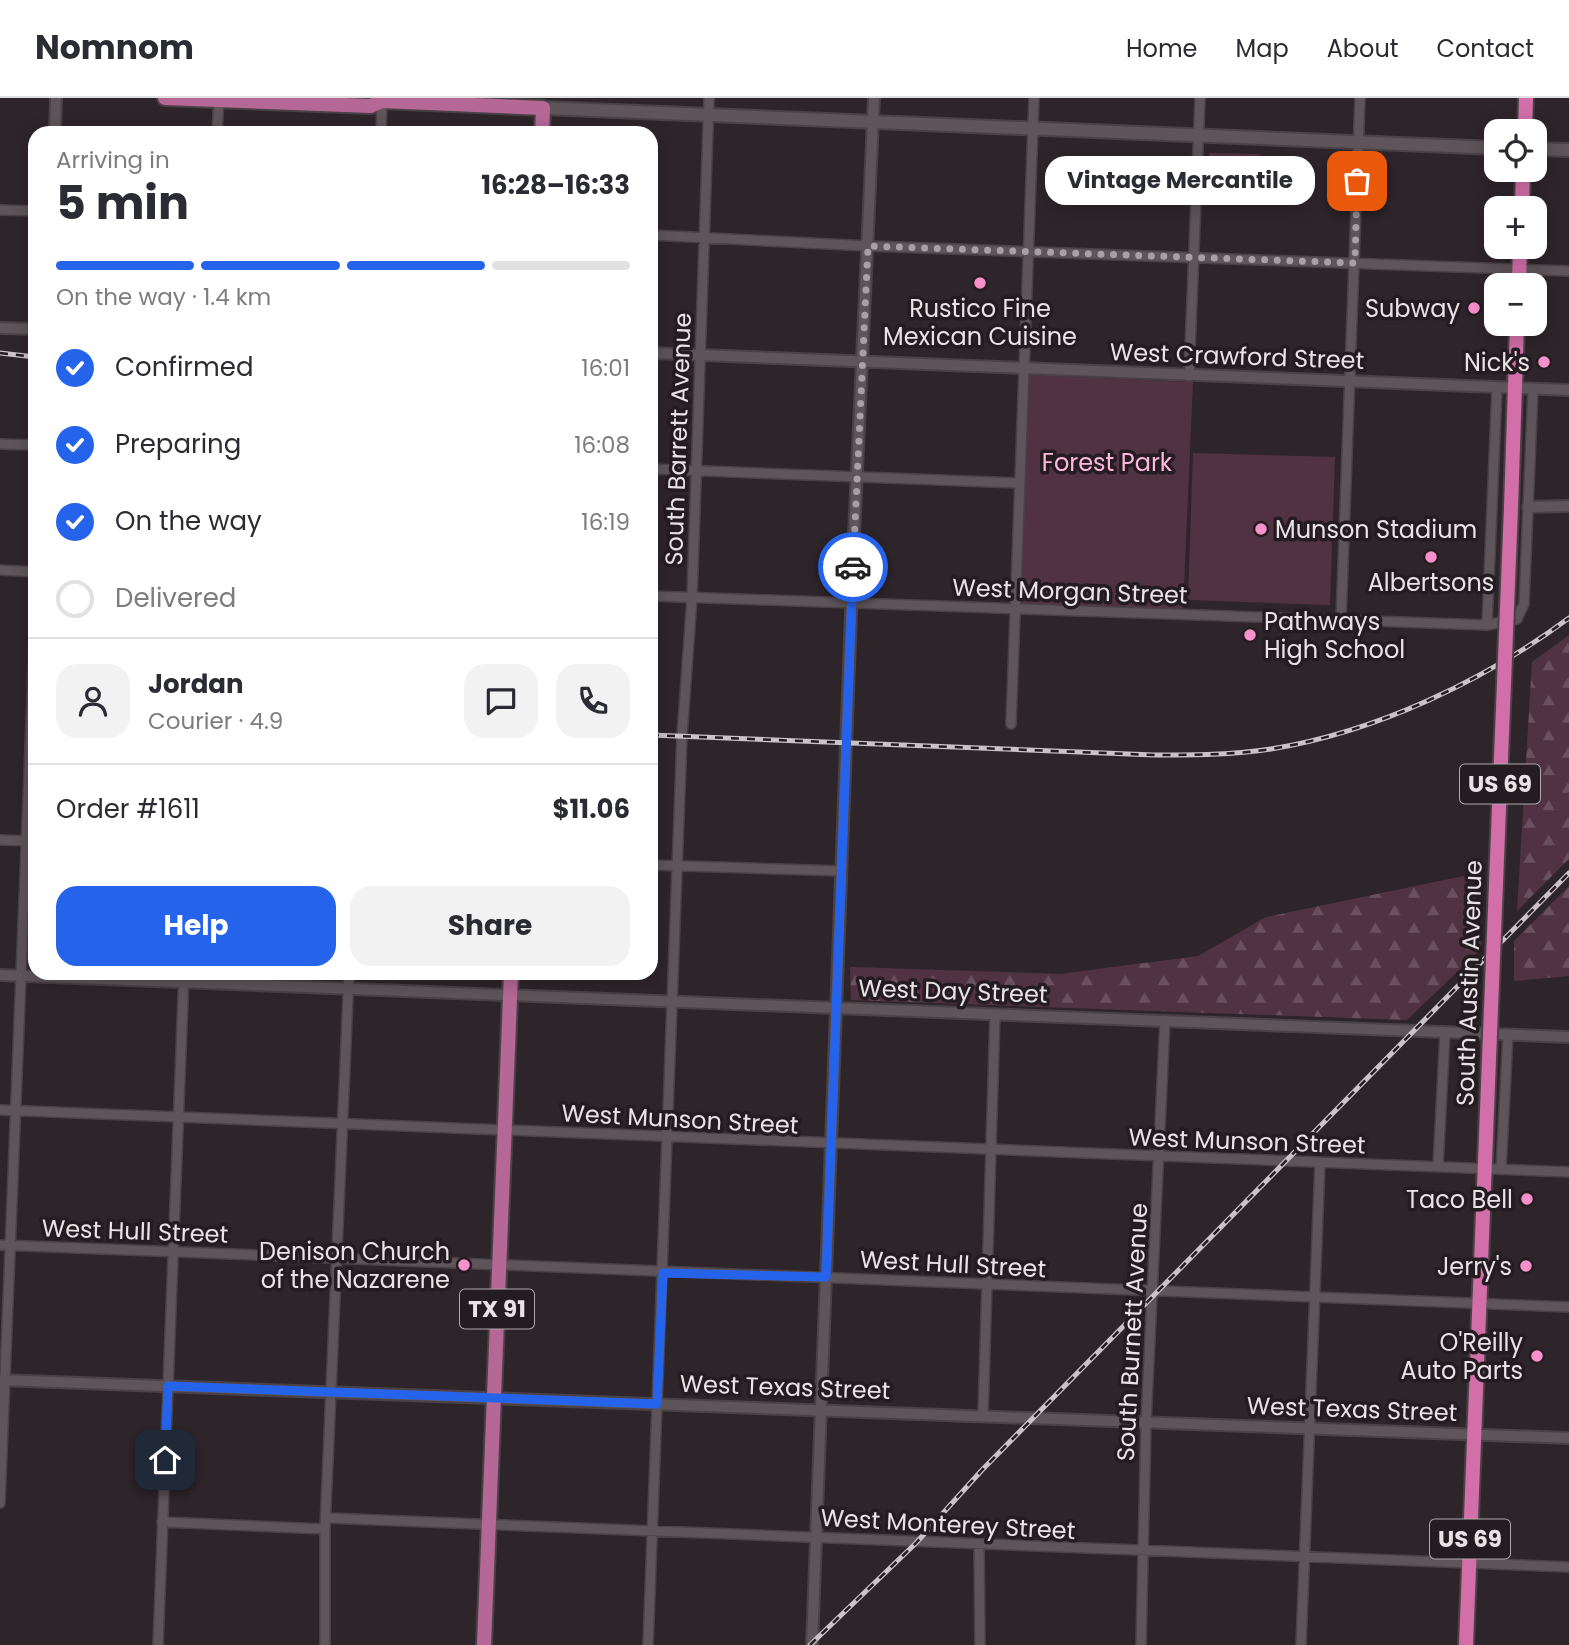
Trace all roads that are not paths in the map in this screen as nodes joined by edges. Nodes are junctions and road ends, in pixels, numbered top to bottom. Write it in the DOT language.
graph roads {
  1 [pos="56,98"];
  2 [pos="164,98"];
  3 [pos="709,98"];
  4 [pos="874,98"];
  5 [pos="1034,98"];
  6 [pos="1200,98"];
  7 [pos="1360,98"];
  8 [pos="1527,98"];
  9 [pos="219,99"];
  10 [pos="380,99"];
  11 [pos="544,103"];
  12 [pos="708,115"];
  13 [pos="1526,119"];
  14 [pos="873,124"];
  15 [pos="55,126"];
  16 [pos="217,126"];
  17 [pos="381,126"];
  18 [pos="542,126"];
  19 [pos="1033,127"];
  20 [pos="1198,135"];
  21 [pos="1358,141"];
  22 [pos="1484,147"];
  23 [pos="1547,149"];
  24 [pos="1569,150"];
  25 [pos="0,210"];
  26 [pos="28,211"];
  27 [pos="658,235"];
  28 [pos="704,237"];
  29 [pos="868,246"];
  30 [pos="1029,250"];
  31 [pos="1193,257"];
  32 [pos="1520,259"];
  33 [pos="1355,263"];
  34 [pos="1520,270"];
  35 [pos="1569,271"];
  36 [pos="1520,273"];
  37 [pos="0,328"];
  38 [pos="28,329"];
  39 [pos="1517,336"];
  40 [pos="658,353"];
  41 [pos="701,355"];
  42 [pos="863,361"];
  43 [pos="1024,368"];
  44 [pos="1189,376"];
  45 [pos="1350,382"];
  46 [pos="1497,388"];
  47 [pos="1515,389"];
  48 [pos="1533,389"];
  49 [pos="1569,390"];
  50 [pos="0,444"];
  51 [pos="28,445"];
  52 [pos="658,469"];
  53 [pos="695,471"];
  54 [pos="857,478"];
  55 [pos="1019,483"];
  56 [pos="1569,506"];
  57 [pos="1528,507"];
  58 [pos="0,570"];
  59 [pos="28,572"];
  60 [pos="658,596"];
  61 [pos="692,598"];
  62 [pos="851,602"];
  63 [pos="1015,608"];
  64 [pos="1341,620"];
  65 [pos="1487,625"];
  66 [pos="1011,724"];
  67 [pos="0,839"];
  68 [pos="28,841"];
  69 [pos="658,865"];
  70 [pos="678,866"];
  71 [pos="841,871"];
  72 [pos="28,895"];
  73 [pos="0,975"];
  74 [pos="22,976"];
  75 [pos="28,976"];
  76 [pos="184,980"];
  77 [pos="214,980"];
  78 [pos="349,980"];
  79 [pos="511,980"];
  80 [pos="349,989"];
  81 [pos="510,995"];
  82 [pos="672,1002"];
  83 [pos="836,1008"];
  84 [pos="995,1014"];
  85 [pos="1165,1020"];
  86 [pos="1445,1032"];
  87 [pos="1508,1034"];
  88 [pos="1569,1037"];
  89 [pos="0,1110"];
  90 [pos="16,1111"];
  91 [pos="179,1117"];
  92 [pos="342,1124"];
  93 [pos="504,1130"];
  94 [pos="669,1136"];
  95 [pos="832,1145"];
  96 [pos="993,1151"];
  97 [pos="1160,1157"];
  98 [pos="1320,1163"];
  99 [pos="1438,1167"];
  100 [pos="1484,1169"];
  101 [pos="1502,1170"];
  102 [pos="1569,1172"];
  103 [pos="0,1245"];
  104 [pos="11,1246"];
  105 [pos="173,1252"];
  106 [pos="337,1259"];
  107 [pos="499,1266"];
  108 [pos="663,1273"];
  109 [pos="826,1277"];
  110 [pos="988,1284"];
  111 [pos="1152,1292"];
  112 [pos="1314,1297"];
  113 [pos="1479,1303"];
  114 [pos="1569,1307"];
  115 [pos="3,1380"];
  116 [pos="168,1386"];
  117 [pos="331,1392"];
  118 [pos="493,1398"];
  119 [pos="657,1404"];
  120 [pos="820,1409"];
  121 [pos="983,1416"];
  122 [pos="1146,1423"];
  123 [pos="1310,1429"];
  124 [pos="1474,1434"];
  125 [pos="1569,1438"];
  126 [pos="0,1503"];
  127 [pos="326,1518"];
  128 [pos="162,1522"];
  129 [pos="488,1525"];
  130 [pos="326,1529"];
  131 [pos="652,1533"];
  132 [pos="818,1537"];
  133 [pos="979,1546"];
  134 [pos="1144,1551"];
  135 [pos="1305,1558"];
  136 [pos="1469,1564"];
  137 [pos="1569,1567"];
  138 [pos="158,1645"];
  139 [pos="325,1645"];
  140 [pos="484,1645"];
  141 [pos="648,1645"];
  142 [pos="812,1645"];
  143 [pos="980,1645"];
  144 [pos="1141,1645"];
  145 [pos="1301,1645"];
  146 [pos="1466,1645"];
  1 -- 15 [label="street"];
  2 -- 9 [label="main road"];
  3 -- 12 [label="street, South Barrett Avenue"];
  4 -- 14 [label="street"];
  5 -- 19 [label="street"];
  6 -- 20 [label="street"];
  7 -- 21 [label="street"];
  8 -- 13 [label="highway"];
  9 -- 10 [label="main road"];
  9 -- 16 [label="street"];
  10 -- 11 [label="main road"];
  10 -- 17 [label="street"];
  11 -- 12 [label="main road"];
  11 -- 18 [label="main road"];
  12 -- 14 [label="main road"];
  12 -- 28 [label="street, South Barrett Avenue"];
  14 -- 19 [label="main road"];
  14 -- 29 [label="street"];
  19 -- 20 [label="main road"];
  19 -- 30 [label="street"];
  20 -- 21 [label="main road"];
  20 -- 31 [label="street"];
  21 -- 22 [label="main road"];
  21 -- 33 [label="street"];
  23 -- 24 [label="main road"];
  25 -- 26 [label="street"];
  27 -- 28 [label="street"];
  28 -- 29 [label="street"];
  28 -- 41 [label="street, South Barrett Avenue"];
  29 -- 30 [label="street"];
  29 -- 42 [label="street"];
  30 -- 31 [label="street"];
  30 -- 43 [label="street"];
  31 -- 33 [label="street"];
  31 -- 44 [label="street"];
  32 -- 34 [label="highway"];
  33 -- 34 [label="street"];
  33 -- 45 [label="street"];
  34 -- 35 [label="street"];
  34 -- 36 [label="highway"];
  37 -- 38 [label="street"];
  39 -- 47 [label="highway, South Austin Avenue / US 69"];
  40 -- 41 [label="street, West Crawford Street"];
  41 -- 42 [label="street, West Crawford Street"];
  41 -- 53 [label="street, South Barrett Avenue"];
  42 -- 43 [label="street, West Crawford Street"];
  42 -- 54 [label="street"];
  43 -- 44 [label="street, West Crawford Street"];
  43 -- 55 [label="street"];
  44 -- 45 [label="street, West Crawford Street"];
  45 -- 46 [label="street, West Crawford Street"];
  45 -- 64 [label="street"];
  46 -- 47 [label="street, West Crawford Street"];
  46 -- 65 [label="street"];
  47 -- 48 [label="street, West Crawford Street"];
  47 -- 100 [label="highway, South Austin Avenue / US 69, bridge"];
  48 -- 49 [label="street, West Crawford Street"];
  48 -- 57 [label="street"];
  50 -- 51 [label="street"];
  52 -- 53 [label="street"];
  53 -- 54 [label="street"];
  53 -- 61 [label="street, South Barrett Avenue"];
  54 -- 55 [label="street"];
  54 -- 62 [label="street"];
  55 -- 63 [label="street"];
  56 -- 57 [label="street"];
  57 -- 65 [label="street"];
  58 -- 59 [label="street"];
  60 -- 61 [label="street, West Morgan Street"];
  61 -- 62 [label="street, West Morgan Street"];
  61 -- 70 [label="street, South Barrett Avenue"];
  62 -- 63 [label="street, West Morgan Street"];
  62 -- 71 [label="street"];
  63 -- 64 [label="street, West Morgan Street"];
  63 -- 66 [label="street"];
  64 -- 65 [label="street, West Morgan Street"];
  67 -- 68 [label="street"];
  69 -- 70 [label="street"];
  70 -- 71 [label="street"];
  70 -- 82 [label="street, South Barrett Avenue"];
  71 -- 83 [label="street"];
  72 -- 74 [label="street"];
  73 -- 74 [label="street, West Day Street"];
  74 -- 75 [label="street, West Day Street"];
  74 -- 90 [label="street"];
  76 -- 91 [label="street"];
  77 -- 80 [label="street, West Day Street"];
  78 -- 80 [label="street"];
  79 -- 81 [label="main road, TX 91"];
  80 -- 81 [label="street, West Day Street"];
  80 -- 92 [label="street"];
  81 -- 82 [label="street, West Day Street"];
  81 -- 93 [label="main road, TX 91"];
  82 -- 83 [label="street, West Day Street"];
  82 -- 94 [label="street, South Barrett Avenue"];
  83 -- 84 [label="street, West Day Street"];
  83 -- 95 [label="street"];
  84 -- 85 [label="street, West Day Street"];
  84 -- 96 [label="street"];
  85 -- 86 [label="street, West Day Street"];
  85 -- 97 [label="street, South Burnett Avenue"];
  86 -- 87 [label="street, West Day Street"];
  86 -- 99 [label="street"];
  87 -- 88 [label="street, West Day Street"];
  87 -- 101 [label="street"];
  89 -- 90 [label="street, West Munson Street"];
  90 -- 91 [label="street, West Munson Street"];
  90 -- 104 [label="street"];
  91 -- 92 [label="street, West Munson Street"];
  91 -- 105 [label="street"];
  92 -- 93 [label="street, West Munson Street"];
  92 -- 106 [label="street"];
  93 -- 94 [label="street, West Munson Street"];
  93 -- 107 [label="main road, TX 91"];
  94 -- 95 [label="street, West Munson Street"];
  94 -- 108 [label="street, South Barrett Avenue"];
  95 -- 96 [label="street, West Munson Street"];
  95 -- 109 [label="street"];
  96 -- 97 [label="street, West Munson Street"];
  96 -- 110 [label="street"];
  97 -- 98 [label="street, West Munson Street"];
  97 -- 111 [label="street, South Burnett Avenue"];
  98 -- 99 [label="street, West Munson Street"];
  98 -- 112 [label="street"];
  99 -- 100 [label="street, West Munson Street"];
  100 -- 101 [label="street, West Munson Street"];
  100 -- 113 [label="highway, South Austin Avenue / US 69"];
  101 -- 102 [label="street, West Munson Street"];
  103 -- 104 [label="street, West Hull Street"];
  104 -- 105 [label="street, West Hull Street"];
  104 -- 115 [label="street"];
  105 -- 106 [label="street, West Hull Street"];
  105 -- 116 [label="street"];
  106 -- 107 [label="street, West Hull Street"];
  106 -- 117 [label="street"];
  107 -- 108 [label="street, West Hull Street"];
  107 -- 118 [label="main road, TX 91"];
  108 -- 109 [label="street, West Hull Street"];
  108 -- 119 [label="street, South Barrett Avenue"];
  109 -- 110 [label="street, West Hull Street"];
  109 -- 120 [label="street"];
  110 -- 111 [label="street, West Hull Street"];
  110 -- 121 [label="street"];
  111 -- 112 [label="street, West Hull Street"];
  111 -- 122 [label="street, South Burnett Avenue"];
  112 -- 113 [label="street, West Hull Street"];
  112 -- 123 [label="street"];
  113 -- 114 [label="street, West Hull Street"];
  113 -- 124 [label="highway, South Austin Avenue / US 69"];
  115 -- 116 [label="street, West Texas Street"];
  115 -- 126 [label="street"];
  116 -- 117 [label="street, West Texas Street"];
  116 -- 128 [label="street"];
  117 -- 118 [label="street, West Texas Street"];
  117 -- 127 [label="street"];
  118 -- 119 [label="street, West Texas Street"];
  118 -- 129 [label="main road, TX 91"];
  119 -- 120 [label="street, West Texas Street"];
  119 -- 131 [label="street, South Barrett Avenue"];
  120 -- 121 [label="street, West Texas Street"];
  120 -- 132 [label="street"];
  121 -- 122 [label="street, West Texas Street"];
  122 -- 123 [label="street, West Texas Street"];
  122 -- 134 [label="street, South Burnett Avenue"];
  123 -- 124 [label="street, West Texas Street"];
  123 -- 135 [label="street"];
  124 -- 125 [label="street, West Texas Street"];
  124 -- 136 [label="highway, South Austin Avenue / US 69"];
  127 -- 129 [label="street, West Monterey Street"];
  127 -- 130 [label="street"];
  128 -- 130 [label="street"];
  128 -- 138 [label="street"];
  129 -- 131 [label="street, West Monterey Street"];
  129 -- 140 [label="main road, TX 91"];
  130 -- 139 [label="street"];
  131 -- 132 [label="street, West Monterey Street"];
  131 -- 141 [label="street, South Barrett Avenue"];
  132 -- 133 [label="street, West Monterey Street"];
  132 -- 142 [label="street"];
  133 -- 134 [label="street, West Monterey Street"];
  133 -- 143 [label="street"];
  134 -- 135 [label="street, West Monterey Street"];
  134 -- 144 [label="street, South Burnett Avenue"];
  135 -- 136 [label="street, West Monterey Street"];
  135 -- 145 [label="street"];
  136 -- 137 [label="street, West Monterey Street"];
  136 -- 146 [label="highway, South Austin Avenue / US 69"];
}
